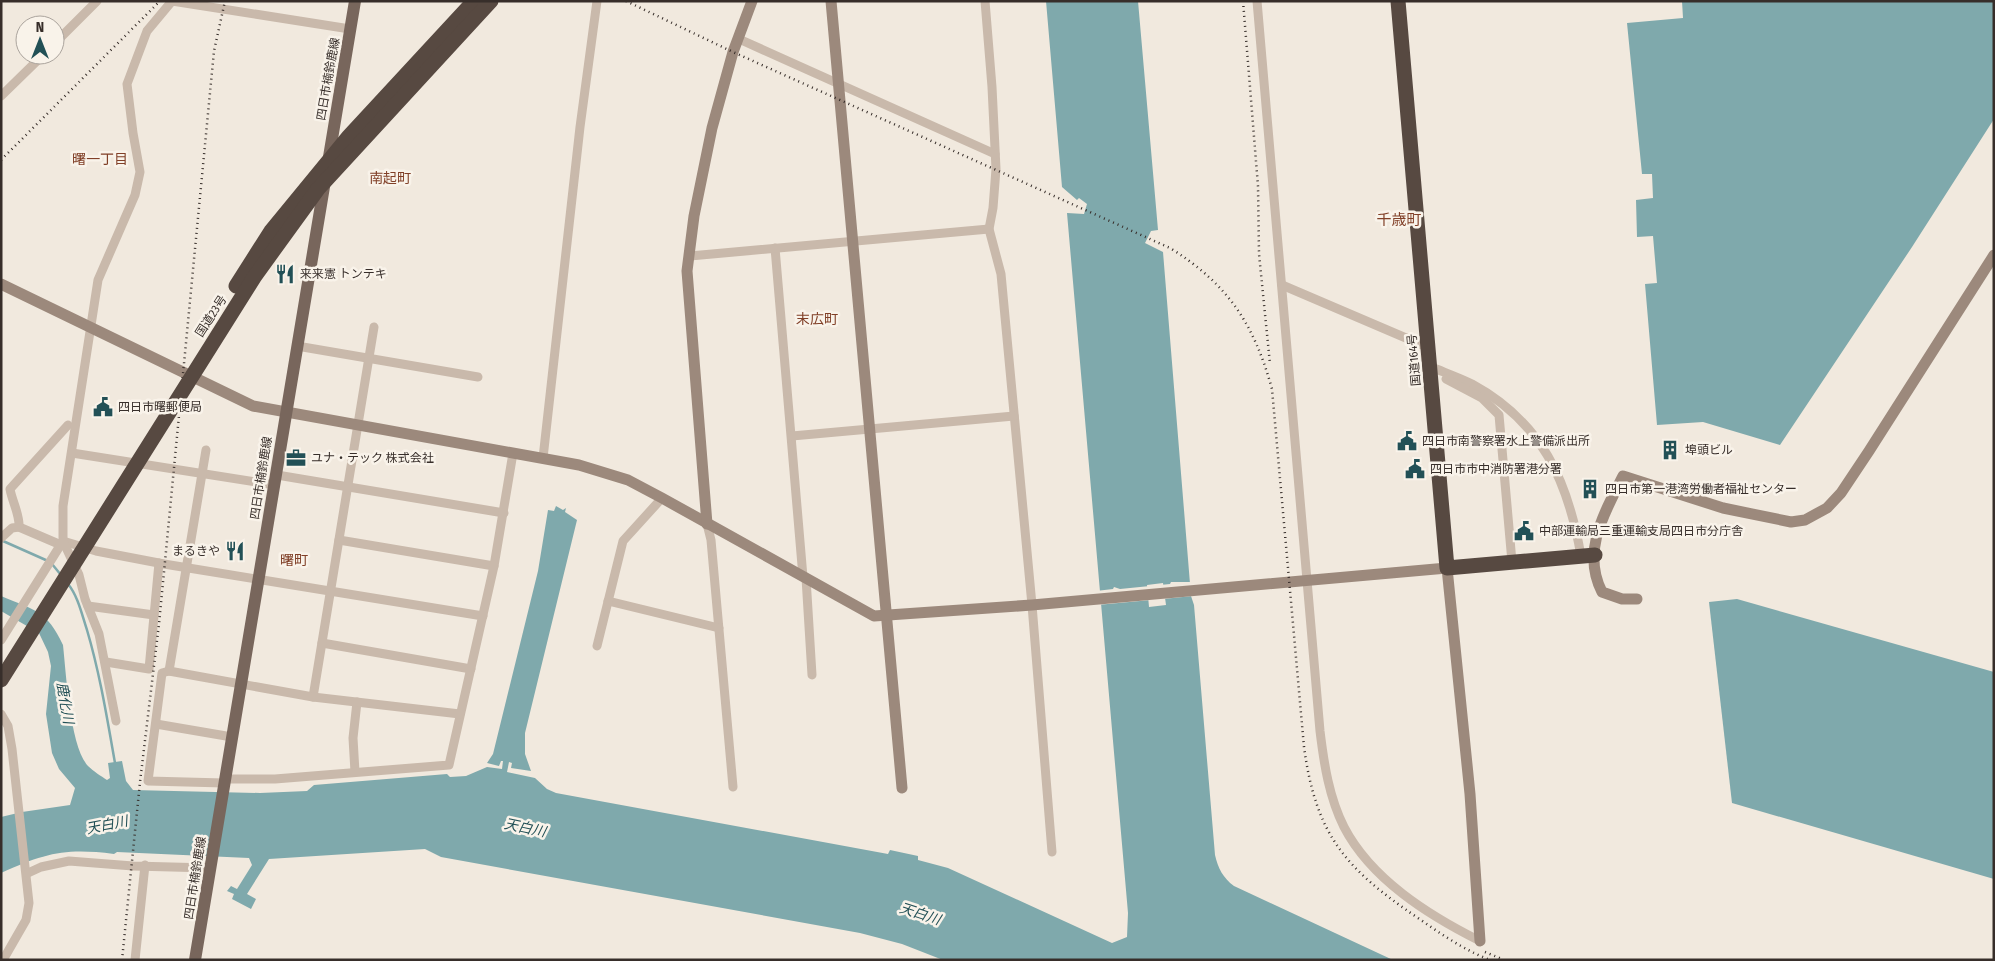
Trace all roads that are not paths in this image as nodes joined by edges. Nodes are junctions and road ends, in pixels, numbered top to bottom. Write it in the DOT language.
graph roads {
  1 [pos="98,1"];
  2 [pos="172,1"];
  3 [pos="355,1"];
  4 [pos="474,1"];
  5 [pos="491,1"];
  6 [pos="597,1"];
  7 [pos="752,1"];
  8 [pos="831,1"];
  9 [pos="985,1"];
  10 [pos="1257,1"];
  11 [pos="1398,1"];
  12 [pos="350,29"];
  13 [pos="65,33"];
  14 [pos="739,38"];
  15 [pos="33,65"];
  16 [pos="838,82"];
  17 [pos="1,96"];
  18 [pos="995,154"];
  19 [pos="989,229"];
  20 [pos="853,240"];
  21 [pos="775,248"];
  22 [pos="1994,255"];
  23 [pos="690,256"];
  24 [pos="2,284"];
  25 [pos="1282,285"];
  26 [pos="374,327"];
  27 [pos="90,328"];
  28 [pos="297,346"];
  29 [pos="1427,347"];
  30 [pos="369,358"];
  31 [pos="1430,369"];
  32 [pos="478,377"];
  33 [pos="286,413"];
  34 [pos="1014,416"];
  35 [pos="68,425"];
  36 [pos="358,426"];
  37 [pos="869,430"];
  38 [pos="792,436"];
  39 [pos="206,450"];
  40 [pos="72,453"];
  41 [pos="513,454"];
  42 [pos="543,458"];
  43 [pos="202,474"];
  44 [pos="276,480"];
  45 [pos="348,487"];
  46 [pos="662,498"];
  47 [pos="504,513"];
  48 [pos="707,524"];
  49 [pos="19,527"];
  50 [pos="3,537"];
  51 [pos="339,540"];
  52 [pos="60,545"];
  53 [pos="1588,555"];
  54 [pos="1512,562"];
  55 [pos="159,563"];
  56 [pos="494,566"];
  57 [pos="187,568"];
  58 [pos="1447,568"];
  59 [pos="804,578"];
  60 [pos="258,579"];
  61 [pos="1308,579"];
  62 [pos="330,591"];
  63 [pos="1637,599"];
  64 [pos="608,601"];
  65 [pos="1032,605"];
  66 [pos="88,606"];
  67 [pos="154,615"];
  68 [pos="483,616"];
  69 [pos="887,616"];
  70 [pos="718,628"];
  71 [pos="3,637"];
  72 [pos="322,643"];
  73 [pos="597,646"];
  74 [pos="106,662"];
  75 [pos="1,663"];
  76 [pos="470,668"];
  77 [pos="169,671"];
  78 [pos="812,675"];
  79 [pos="1,680"];
  80 [pos="240,684"];
  81 [pos="313,697"];
  82 [pos="356,702"];
  83 [pos="1,714"];
  84 [pos="460,714"];
  85 [pos="116,721"];
  86 [pos="156,724"];
  87 [pos="232,737"];
  88 [pos="355,772"];
  89 [pos="224,783"];
  90 [pos="732,787"];
  91 [pos="902,788"];
  92 [pos="1052,852"];
  93 [pos="211,864"];
  94 [pos="145,865"];
  95 [pos="28,873"];
  96 [pos="1480,941"];
  97 [pos="3,960"];
  98 [pos="135,960"];
  99 [pos="195,960"];
  1 -- 13 [label="street"];
  2 -- 12 [label="street"];
  2 -- 27 [label="street"];
  3 -- 12 [label="main road, 四日市楠鈴鹿線"];
  4 -- 75 [label="highway, 国道23号, bridge"];
  5 -- 79 [label="highway, 国道23号, bridge"];
  6 -- 42 [label="street"];
  7 -- 14 [label="street"];
  8 -- 16 [label="street"];
  9 -- 18 [label="street"];
  10 -- 25 [label="street"];
  11 -- 29 [label="highway, 国道164号"];
  12 -- 28 [label="main road, 四日市楠鈴鹿線"];
  14 -- 16 [label="street"];
  14 -- 23 [label="street"];
  15 -- 17 [label="street"];
  16 -- 18 [label="street"];
  16 -- 20 [label="street"];
  18 -- 19 [label="street"];
  19 -- 20 [label="street"];
  19 -- 34 [label="street"];
  20 -- 21 [label="street"];
  20 -- 37 [label="street"];
  21 -- 23 [label="street"];
  21 -- 38 [label="street"];
  22 -- 53 [label="street"];
  23 -- 48 [label="street"];
  24 -- 27 [label="street"];
  25 -- 29 [label="street"];
  25 -- 61 [label="street"];
  26 -- 30 [label="street"];
  27 -- 33 [label="street"];
  27 -- 40 [label="street"];
  28 -- 30 [label="street"];
  28 -- 33 [label="main road, 四日市楠鈴鹿線"];
  29 -- 31 [label="highway, 国道164号"];
  30 -- 32 [label="street"];
  30 -- 36 [label="street"];
  31 -- 53 [label="street"];
  31 -- 54 [label="street"];
  31 -- 58 [label="highway, 国道164号"];
  33 -- 36 [label="street"];
  33 -- 44 [label="main road, 四日市楠鈴鹿線"];
  34 -- 37 [label="street"];
  34 -- 65 [label="street"];
  35 -- 49 [label="street"];
  36 -- 41 [label="street"];
  36 -- 45 [label="street"];
  37 -- 38 [label="street"];
  37 -- 69 [label="street"];
  38 -- 59 [label="street"];
  39 -- 43 [label="street"];
  40 -- 43 [label="street"];
  40 -- 52 [label="street"];
  41 -- 42 [label="street"];
  41 -- 47 [label="street"];
  42 -- 46 [label="street"];
  43 -- 44 [label="street"];
  43 -- 57 [label="street"];
  44 -- 45 [label="street"];
  44 -- 60 [label="main road, 四日市楠鈴鹿線"];
  45 -- 47 [label="street"];
  45 -- 51 [label="street"];
  46 -- 48 [label="street"];
  46 -- 64 [label="street"];
  47 -- 56 [label="street"];
  48 -- 59 [label="street"];
  48 -- 70 [label="street"];
  49 -- 50 [label="street"];
  49 -- 52 [label="street"];
  51 -- 56 [label="street"];
  51 -- 62 [label="street"];
  52 -- 55 [label="street"];
  52 -- 66 [label="street"];
  52 -- 71 [label="street"];
  53 -- 54 [label="highway"];
  53 -- 63 [label="street"];
  54 -- 58 [label="highway"];
  55 -- 57 [label="street"];
  55 -- 67 [label="street"];
  56 -- 68 [label="street"];
  57 -- 60 [label="street"];
  57 -- 77 [label="street"];
  58 -- 61 [label="street"];
  58 -- 96 [label="street"];
  59 -- 69 [label="street"];
  59 -- 78 [label="street"];
  60 -- 62 [label="street"];
  60 -- 80 [label="main road, 四日市楠鈴鹿線"];
  61 -- 65 [label="street"];
  61 -- 96 [label="street"];
  62 -- 68 [label="street"];
  62 -- 72 [label="street"];
  64 -- 70 [label="street"];
  64 -- 73 [label="street"];
  65 -- 69 [label="street"];
  65 -- 92 [label="street"];
  66 -- 67 [label="street"];
  66 -- 74 [label="street"];
  67 -- 74 [label="street"];
  68 -- 76 [label="street"];
  69 -- 91 [label="street"];
  70 -- 90 [label="street"];
  72 -- 76 [label="street"];
  72 -- 81 [label="street"];
  74 -- 85 [label="street"];
  76 -- 84 [label="street"];
  77 -- 80 [label="street"];
  77 -- 86 [label="street"];
  80 -- 81 [label="street"];
  80 -- 87 [label="main road, 四日市楠鈴鹿線"];
  81 -- 82 [label="street"];
  82 -- 84 [label="street"];
  82 -- 88 [label="street"];
  83 -- 95 [label="street"];
  84 -- 88 [label="street"];
  86 -- 87 [label="street"];
  86 -- 89 [label="street"];
  87 -- 89 [label="main road, 四日市楠鈴鹿線"];
  88 -- 89 [label="street"];
  89 -- 93 [label="main road, 四日市楠鈴鹿線"];
  93 -- 94 [label="street"];
  93 -- 99 [label="main road, 四日市楠鈴鹿線"];
  94 -- 95 [label="street"];
  94 -- 98 [label="street"];
  95 -- 97 [label="street"];
}
